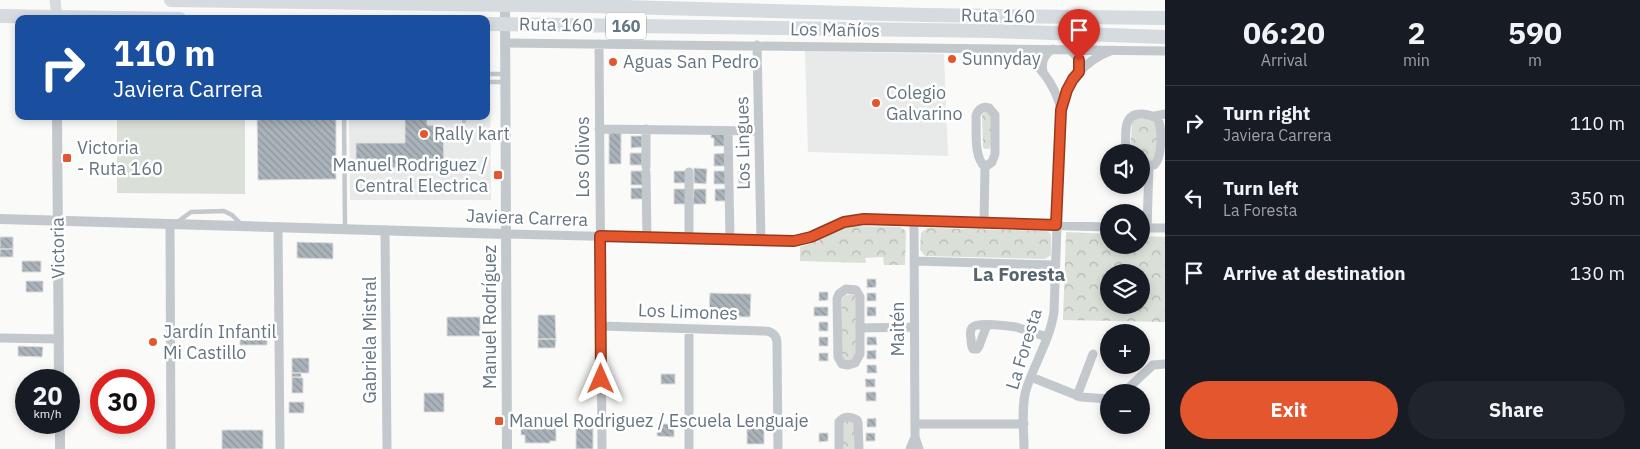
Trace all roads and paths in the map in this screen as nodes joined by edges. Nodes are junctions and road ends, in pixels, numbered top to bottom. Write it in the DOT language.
graph roads {
  1 [pos="55,0"];
  2 [pos="171,0"];
  3 [pos="587,3"];
  4 [pos="505,5"];
  5 [pos="57,15"];
  6 [pos="0,16"];
  7 [pos="15,17"];
  8 [pos="1165,18"];
  9 [pos="490,24"];
  10 [pos="505,24"];
  11 [pos="1165,37"];
  12 [pos="505,43"];
  13 [pos="599,44"];
  14 [pos="757,45"];
  15 [pos="1012,48"];
  16 [pos="1053,49"];
  17 [pos="1068,49"];
  18 [pos="1115,50"];
  19 [pos="1165,51"];
  20 [pos="490,75"];
  21 [pos="1046,75"];
  22 [pos="1075,77"];
  23 [pos="505,78"];
  24 [pos="490,81"];
  25 [pos="1061,110"];
  26 [pos="1165,114"];
  27 [pos="1155,116"];
  28 [pos="57,120"];
  29 [pos="344,120"];
  30 [pos="599,129"];
  31 [pos="646,129"];
  32 [pos="728,130"];
  33 [pos="759,131"];
  34 [pos="1126,144"];
  35 [pos="1150,165"];
  36 [pos="985,167"];
  37 [pos="689,172"];
  38 [pos="0,219"];
  39 [pos="58,221"];
  40 [pos="914,221"];
  41 [pos="984,223"];
  42 [pos="173,224"];
  43 [pos="1056,225"];
  44 [pos="278,227"];
  45 [pos="1100,227"];
  46 [pos="1150,228"];
  47 [pos="1165,228"];
  48 [pos="345,229"];
  49 [pos="385,230"];
  50 [pos="506,234"];
  51 [pos="600,236"];
  52 [pos="647,238"];
  53 [pos="690,239"];
  54 [pos="730,240"];
  55 [pos="762,241"];
  56 [pos="914,261"];
  57 [pos="1055,265"];
  58 [pos="987,325"];
  59 [pos="601,326"];
  60 [pos="914,327"];
  61 [pos="689,328"];
  62 [pos="860,328"];
  63 [pos="1047,337"];
  64 [pos="0,338"];
  65 [pos="59,339"];
  66 [pos="1093,354"];
  67 [pos="1165,364"];
  68 [pos="59,369"];
  69 [pos="1031,377"];
  70 [pos="1133,384"];
  71 [pos="1077,396"];
  72 [pos="1100,398"];
  73 [pos="915,424"];
  74 [pos="1024,424"];
  75 [pos="60,434"];
  76 [pos="915,437"];
  77 [pos="60,449"];
  78 [pos="171,449"];
  79 [pos="280,449"];
  80 [pos="387,449"];
  81 [pos="507,449"];
  82 [pos="602,449"];
  83 [pos="689,449"];
  84 [pos="778,449"];
  85 [pos="839,449"];
  86 [pos="859,449"];
  87 [pos="910,449"];
  88 [pos="920,449"];
  89 [pos="1024,449"];
  1 -- 5 [label="main road"];
  2 -- 4 [label="highway, Ruta 160 / 160"];
  3 -- 4 [label="highway, Ruta 160 / 160"];
  3 -- 8 [label="highway, Ruta 160 / 160"];
  4 -- 10 [label="street, Manuel Rodríguez"];
  6 -- 7 [label="highway"];
  9 -- 10 [label="highway, Ruta 160 / 160"];
  10 -- 11 [label="highway, Ruta 160 / 160"];
  10 -- 12 [label="street, Manuel Rodríguez"];
  12 -- 13 [label="street, Los Mañíos"];
  12 -- 23 [label="street, Manuel Rodríguez"];
  13 -- 14 [label="street, Los Mañíos"];
  13 -- 30 [label="street, Los Olivos"];
  14 -- 15 [label="street, Los Mañíos"];
  14 -- 33 [label="street, Los Lingues"];
  15 -- 16 [label="street, Los Mañíos"];
  15 -- 21 [label="street, La Foresta"];
  16 -- 17 [label="street, Los Mañíos"];
  16 -- 21 [label="street"];
  17 -- 18 [label="street, Los Mañíos"];
  17 -- 22 [label="street"];
  18 -- 19 [label="street, Los Mañíos"];
  18 -- 22 [label="street, La Foresta"];
  20 -- 23 [label="lane"];
  21 -- 22 [label="street"];
  21 -- 25 [label="street, La Foresta"];
  22 -- 25 [label="street, La Foresta"];
  23 -- 24 [label="lane"];
  23 -- 50 [label="street, Manuel Rodríguez"];
  25 -- 43 [label="street, La Foresta"];
  26 -- 27 [label="street"];
  27 -- 34 [label="street"];
  27 -- 35 [label="street"];
  28 -- 39 [label="street, Victoria"];
  29 -- 48 [label="lane"];
  30 -- 31 [label="street"];
  30 -- 51 [label="street, Los Olivos"];
  31 -- 32 [label="street"];
  31 -- 52 [label="street"];
  32 -- 33 [label="street"];
  32 -- 54 [label="street"];
  33 -- 55 [label="street, Los Lingues"];
  36 -- 36 [label="street"];
  36 -- 41 [label="street"];
  37 -- 53 [label="street"];
  38 -- 39 [label="street, Javiera Carrera"];
  39 -- 42 [label="street, Javiera Carrera"];
  39 -- 65 [label="street, Victoria"];
  40 -- 41 [label="street, Javiera Carrera"];
  40 -- 55 [label="street, Javiera Carrera"];
  40 -- 56 [label="street, Maitén"];
  41 -- 43 [label="street, Javiera Carrera"];
  42 -- 44 [label="street, Javiera Carrera"];
  42 -- 78 [label="street"];
  43 -- 45 [label="street, Javiera Carrera"];
  43 -- 57 [label="street, La Foresta"];
  44 -- 48 [label="street, Javiera Carrera"];
  44 -- 79 [label="street"];
  46 -- 47 [label="street"];
  48 -- 49 [label="street, Javiera Carrera"];
  49 -- 50 [label="street, Javiera Carrera"];
  49 -- 80 [label="street, Gabriela Mistral"];
  50 -- 51 [label="street, Javiera Carrera"];
  50 -- 81 [label="street, Manuel Rodríguez"];
  51 -- 52 [label="street, Javiera Carrera"];
  51 -- 59 [label="street, Los Olivos"];
  52 -- 53 [label="street, Javiera Carrera"];
  53 -- 54 [label="street, Javiera Carrera"];
  54 -- 55 [label="street, Javiera Carrera"];
  56 -- 57 [label="street"];
  56 -- 60 [label="street, Maitén"];
  57 -- 63 [label="street, La Foresta"];
  58 -- 63 [label="street"];
  59 -- 61 [label="street, Los Limones"];
  59 -- 82 [label="street, Los Olivos"];
  60 -- 62 [label="street"];
  60 -- 73 [label="street, Maitén"];
  61 -- 83 [label="street"];
  61 -- 84 [label="street, Los Limones"];
  62 -- 62 [label="street"];
  63 -- 69 [label="street, La Foresta"];
  64 -- 65 [label="street"];
  65 -- 68 [label="street, Victoria"];
  66 -- 71 [label="street"];
  67 -- 70 [label="street"];
  69 -- 71 [label="street"];
  69 -- 74 [label="street, La Foresta"];
  71 -- 72 [label="street"];
  73 -- 74 [label="street"];
  73 -- 76 [label="street, Maitén"];
  74 -- 89 [label="street, La Foresta"];
  75 -- 77 [label="street"];
  76 -- 87 [label="street, Maitén"];
  76 -- 88 [label="street, Maitén"];
  85 -- 86 [label="street"];
}
